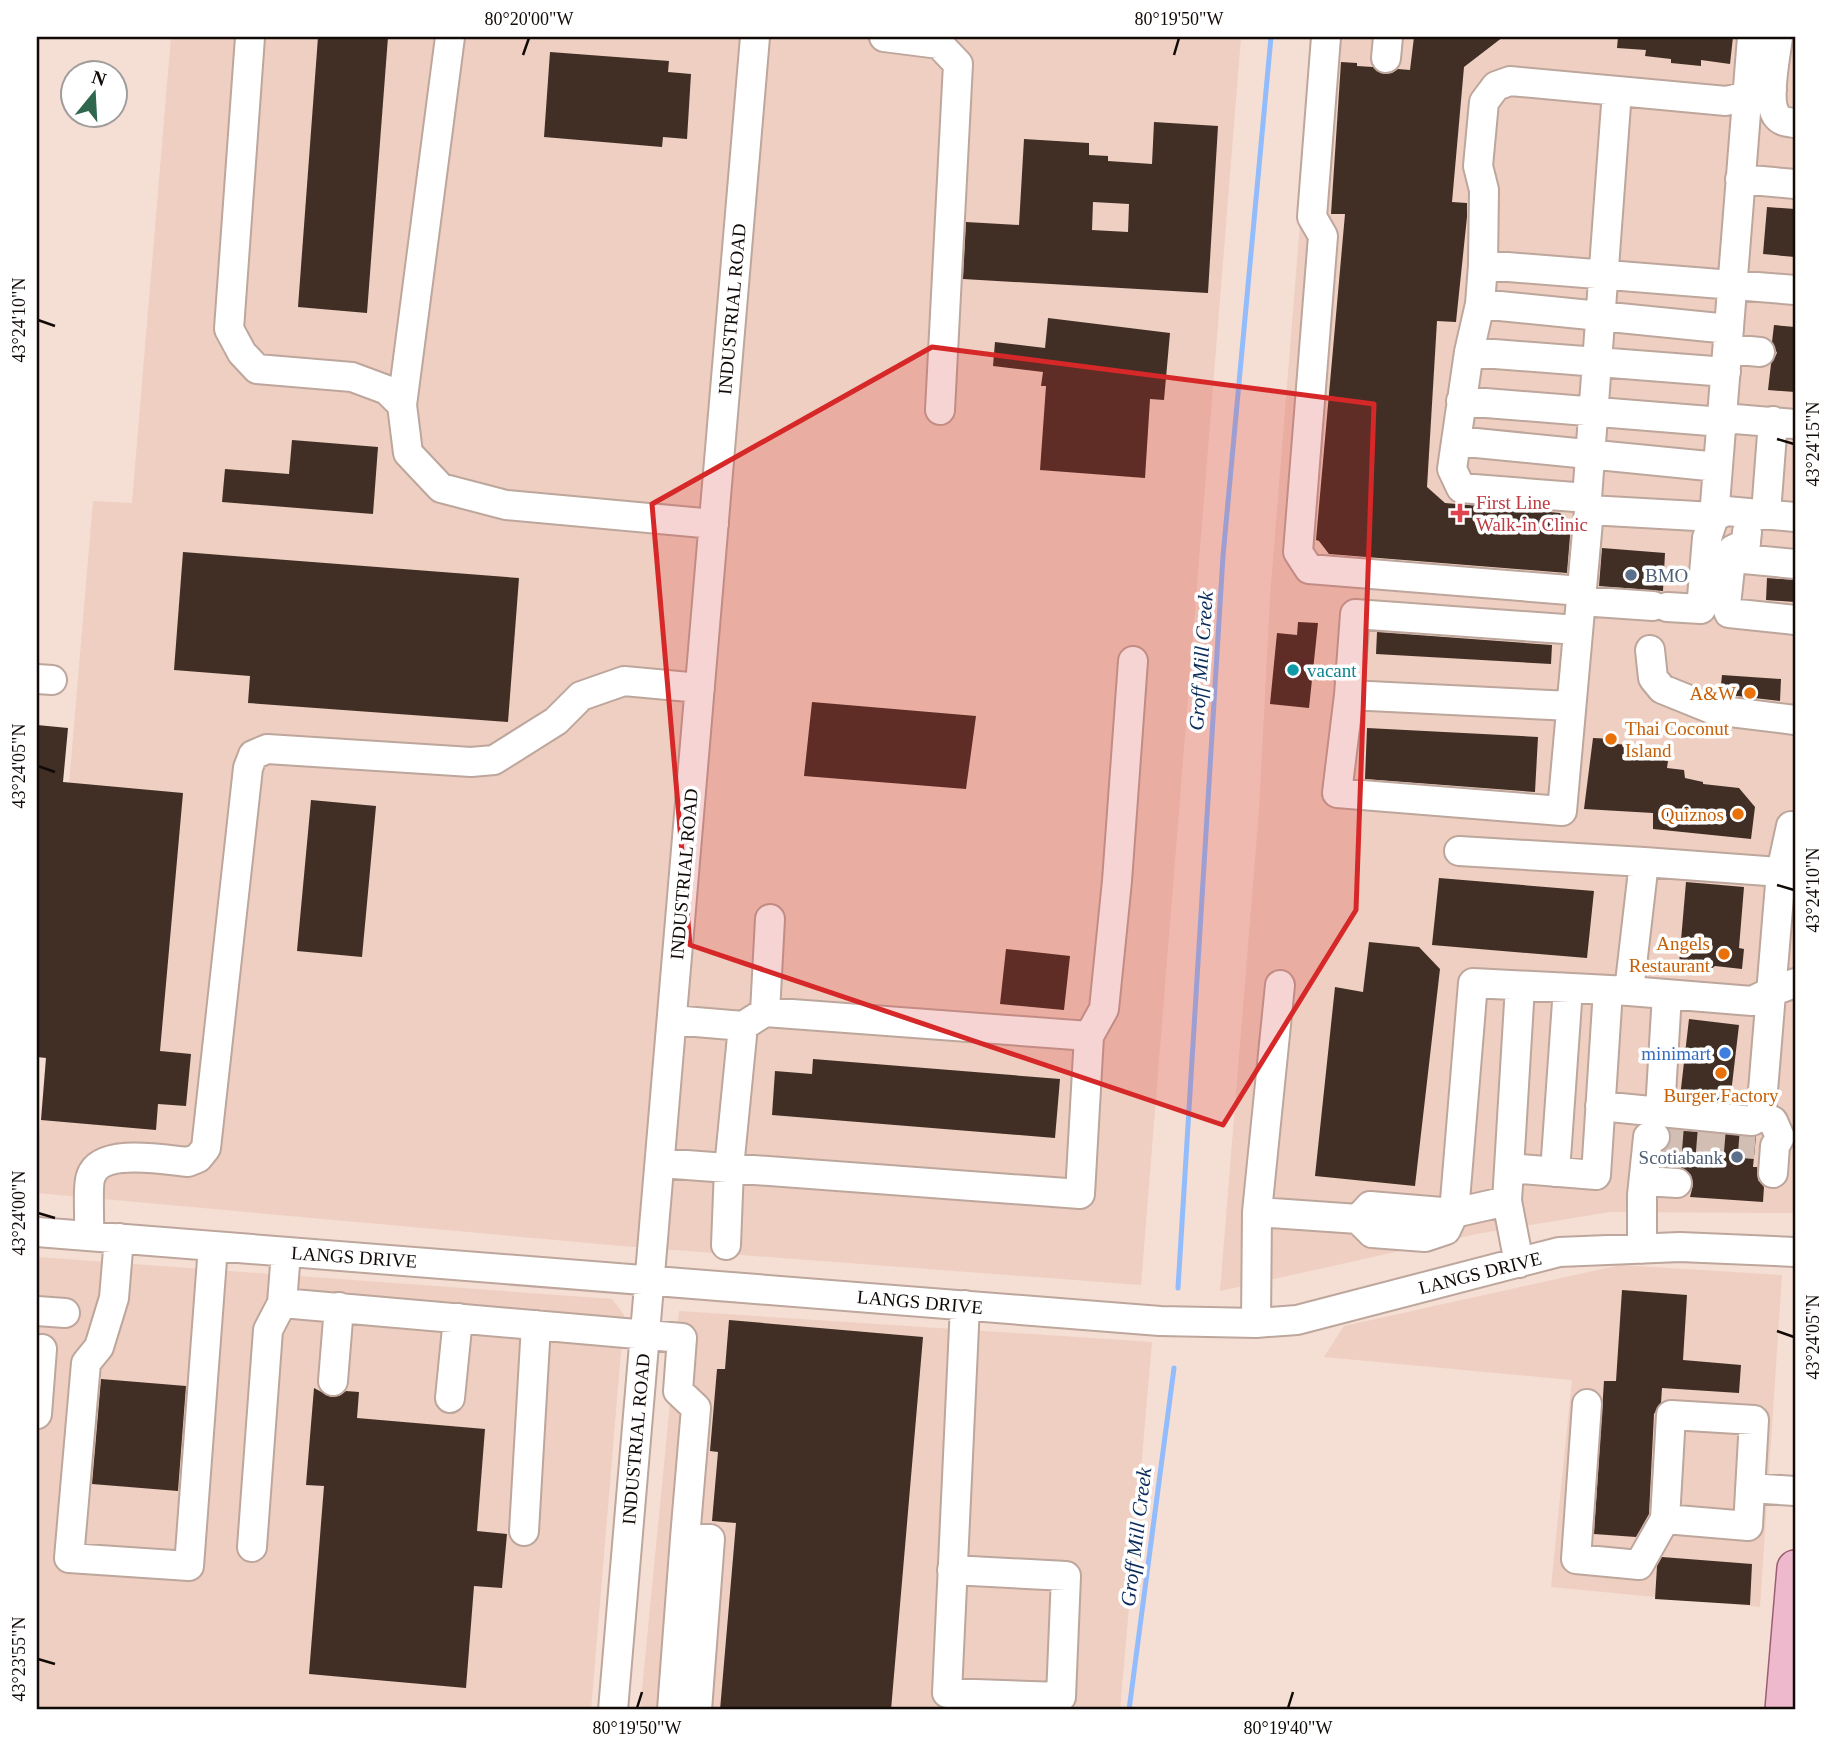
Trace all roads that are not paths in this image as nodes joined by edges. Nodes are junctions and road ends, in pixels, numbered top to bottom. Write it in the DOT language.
graph roads {
  1 [pos="250,37"];
  2 [pos="450,37"];
  3 [pos="755,37"];
  4 [pos="884,37"];
  5 [pos="1326,37"];
  6 [pos="1752,37"];
  7 [pos="1780,37"];
  8 [pos="1795,38"];
  9 [pos="1618,91"];
  10 [pos="1760,93"];
  11 [pos="1795,123"];
  12 [pos="1740,179"];
  13 [pos="1795,184"];
  14 [pos="1483,265"];
  15 [pos="1603,274"];
  16 [pos="1733,285"];
  17 [pos="1795,289"];
  18 [pos="1480,304"];
  19 [pos="1600,316"];
  20 [pos="1727,350"];
  21 [pos="1469,352"];
  22 [pos="1760,352"];
  23 [pos="1597,361"];
  24 [pos="1461,401"];
  25 [pos="402,405"];
  26 [pos="940,410"];
  27 [pos="1594,413"];
  28 [pos="1722,422"];
  29 [pos="1784,422"];
  30 [pos="1456,441"];
  31 [pos="1590,456"];
  32 [pos="1718,467"];
  33 [pos="1588,504"];
  34 [pos="1757,513"];
  35 [pos="1714,517"];
  36 [pos="1795,517"];
  37 [pos="714,523"];
  38 [pos="1746,543"];
  39 [pos="1795,564"];
  40 [pos="1581,596"];
  41 [pos="1795,620"];
  42 [pos="1578,630"];
  43 [pos="1650,650"];
  44 [pos="1133,661"];
  45 [pos="700,688"];
  46 [pos="1349,695"];
  47 [pos="1571,706"];
  48 [pos="1795,720"];
  49 [pos="1795,827"];
  50 [pos="1459,851"];
  51 [pos="1644,862"];
  52 [pos="1781,872"];
  53 [pos="770,919"];
  54 [pos="1280,985"];
  55 [pos="1520,986"];
  56 [pos="1568,988"];
  57 [pos="1783,988"];
  58 [pos="1619,990"];
  59 [pos="1667,994"];
  60 [pos="754,1019"];
  61 [pos="672,1020"];
  62 [pos="1089,1035"];
  63 [pos="1600,1106"];
  64 [pos="1761,1115"];
  65 [pos="1657,1124"];
  66 [pos="1775,1148"];
  67 [pos="660,1163"];
  68 [pos="729,1168"];
  69 [pos="1509,1168"];
  70 [pos="1555,1172"];
  71 [pos="1644,1181"];
  72 [pos="1677,1183"];
  73 [pos="1507,1200"];
  74 [pos="1257,1212"];
  75 [pos="1454,1213"];
  76 [pos="37,1232"];
  77 [pos="89,1236"];
  78 [pos="119,1238"];
  79 [pos="726,1245"];
  80 [pos="213,1246"];
  81 [pos="1642,1249"];
  82 [pos="286,1252"];
  83 [pos="1795,1252"];
  84 [pos="1519,1263"];
  85 [pos="650,1280"];
  86 [pos="282,1303"];
  87 [pos="965,1305"];
  88 [pos="339,1307"];
  89 [pos="37,1311"];
  90 [pos="65,1314"];
  91 [pos="458,1318"];
  92 [pos="1256,1323"];
  93 [pos="536,1325"];
  94 [pos="645,1334"];
  95 [pos="42,1349"];
  96 [pos="333,1381"];
  97 [pos="450,1398"];
  98 [pos="1587,1404"];
  99 [pos="37,1414"];
  100 [pos="1751,1488"];
  101 [pos="1795,1491"];
  102 [pos="1665,1519"];
  103 [pos="524,1531"];
  104 [pos="685,1538"];
  105 [pos="252,1547"];
  106 [pos="1795,1568"];
  107 [pos="952,1570"];
  108 [pos="613,1710"];
  109 [pos="672,1710"];
  110 [pos="696,1710"];
  111 [pos="1783,1710"];
  1 -- 25 [label="street"];
  2 -- 25 [label="street"];
  3 -- 37 [label="street, INDUSTRIAL ROAD"];
  4 -- 26 [label="street"];
  5 -- 40 [label="street"];
  6 -- 10 [label="street"];
  7 -- 8 [label="street"];
  7 -- 10 [label="street"];
  9 -- 10 [label="street"];
  9 -- 14 [label="street"];
  9 -- 15 [label="street"];
  10 -- 11 [label="street"];
  10 -- 12 [label="street"];
  12 -- 13 [label="street"];
  12 -- 16 [label="street"];
  14 -- 15 [label="street"];
  14 -- 18 [label="street"];
  15 -- 16 [label="street"];
  15 -- 19 [label="street"];
  16 -- 17 [label="street"];
  16 -- 20 [label="street"];
  18 -- 19 [label="street"];
  18 -- 21 [label="street"];
  19 -- 20 [label="street"];
  19 -- 23 [label="street"];
  20 -- 22 [label="street"];
  20 -- 23 [label="street"];
  20 -- 28 [label="street"];
  21 -- 23 [label="street"];
  21 -- 24 [label="street"];
  23 -- 27 [label="street"];
  24 -- 27 [label="street"];
  24 -- 30 [label="street"];
  25 -- 37 [label="street"];
  27 -- 28 [label="street"];
  27 -- 31 [label="street"];
  28 -- 29 [label="street"];
  28 -- 32 [label="street"];
  29 -- 34 [label="street"];
  30 -- 31 [label="street"];
  30 -- 33 [label="street"];
  31 -- 32 [label="street"];
  31 -- 33 [label="street"];
  32 -- 35 [label="street"];
  33 -- 35 [label="street"];
  33 -- 40 [label="street"];
  34 -- 35 [label="street"];
  34 -- 36 [label="street"];
  34 -- 38 [label="street"];
  35 -- 40 [label="street"];
  37 -- 45 [label="street, INDUSTRIAL ROAD"];
  38 -- 39 [label="street"];
  38 -- 41 [label="street"];
  40 -- 42 [label="street"];
  42 -- 46 [label="street"];
  42 -- 47 [label="street"];
  43 -- 48 [label="street"];
  44 -- 62 [label="street"];
  45 -- 61 [label="street, INDUSTRIAL ROAD"];
  45 -- 77 [label="street"];
  46 -- 47 [label="street"];
  46 -- 47 [label="street"];
  49 -- 52 [label="street"];
  50 -- 51 [label="street"];
  51 -- 52 [label="street"];
  51 -- 58 [label="street"];
  52 -- 57 [label="street"];
  53 -- 60 [label="street"];
  54 -- 74 [label="street"];
  55 -- 56 [label="street"];
  55 -- 69 [label="street"];
  55 -- 75 [label="street"];
  56 -- 58 [label="street"];
  56 -- 70 [label="street"];
  57 -- 59 [label="street"];
  57 -- 64 [label="street"];
  58 -- 59 [label="street"];
  58 -- 63 [label="street"];
  59 -- 65 [label="street"];
  60 -- 61 [label="street"];
  60 -- 62 [label="street"];
  60 -- 68 [label="street"];
  61 -- 67 [label="street, INDUSTRIAL ROAD"];
  62 -- 68 [label="street"];
  63 -- 65 [label="street"];
  63 -- 70 [label="street"];
  64 -- 65 [label="street"];
  64 -- 66 [label="street"];
  65 -- 71 [label="street"];
  67 -- 68 [label="street"];
  67 -- 85 [label="street, INDUSTRIAL ROAD"];
  68 -- 79 [label="street"];
  69 -- 70 [label="street"];
  69 -- 73 [label="street"];
  71 -- 72 [label="street"];
  71 -- 81 [label="street"];
  73 -- 75 [label="street"];
  73 -- 84 [label="street"];
  74 -- 75 [label="street"];
  74 -- 92 [label="street"];
  76 -- 77 [label="street, LANGS DRIVE"];
  77 -- 78 [label="street, LANGS DRIVE"];
  78 -- 80 [label="street, LANGS DRIVE"];
  78 -- 80 [label="street"];
  80 -- 82 [label="street, LANGS DRIVE"];
  81 -- 83 [label="street, LANGS DRIVE"];
  81 -- 84 [label="street, LANGS DRIVE"];
  82 -- 85 [label="street, LANGS DRIVE"];
  82 -- 86 [label="street"];
  84 -- 92 [label="street, LANGS DRIVE"];
  85 -- 87 [label="street, LANGS DRIVE"];
  85 -- 94 [label="street, INDUSTRIAL ROAD"];
  86 -- 88 [label="street"];
  86 -- 105 [label="street"];
  87 -- 92 [label="street, LANGS DRIVE"];
  87 -- 107 [label="street"];
  88 -- 91 [label="street"];
  88 -- 96 [label="street"];
  89 -- 90 [label="street"];
  91 -- 93 [label="street"];
  91 -- 97 [label="street"];
  93 -- 94 [label="street"];
  93 -- 103 [label="street"];
  94 -- 104 [label="street"];
  94 -- 108 [label="street, INDUSTRIAL ROAD"];
  95 -- 99 [label="street"];
  98 -- 102 [label="street"];
  100 -- 101 [label="street"];
  100 -- 102 [label="street"];
  100 -- 102 [label="street"];
  104 -- 109 [label="street"];
  104 -- 110 [label="street"];
  106 -- 111 [label="main road"];
  107 -- 107 [label="street"];
}
